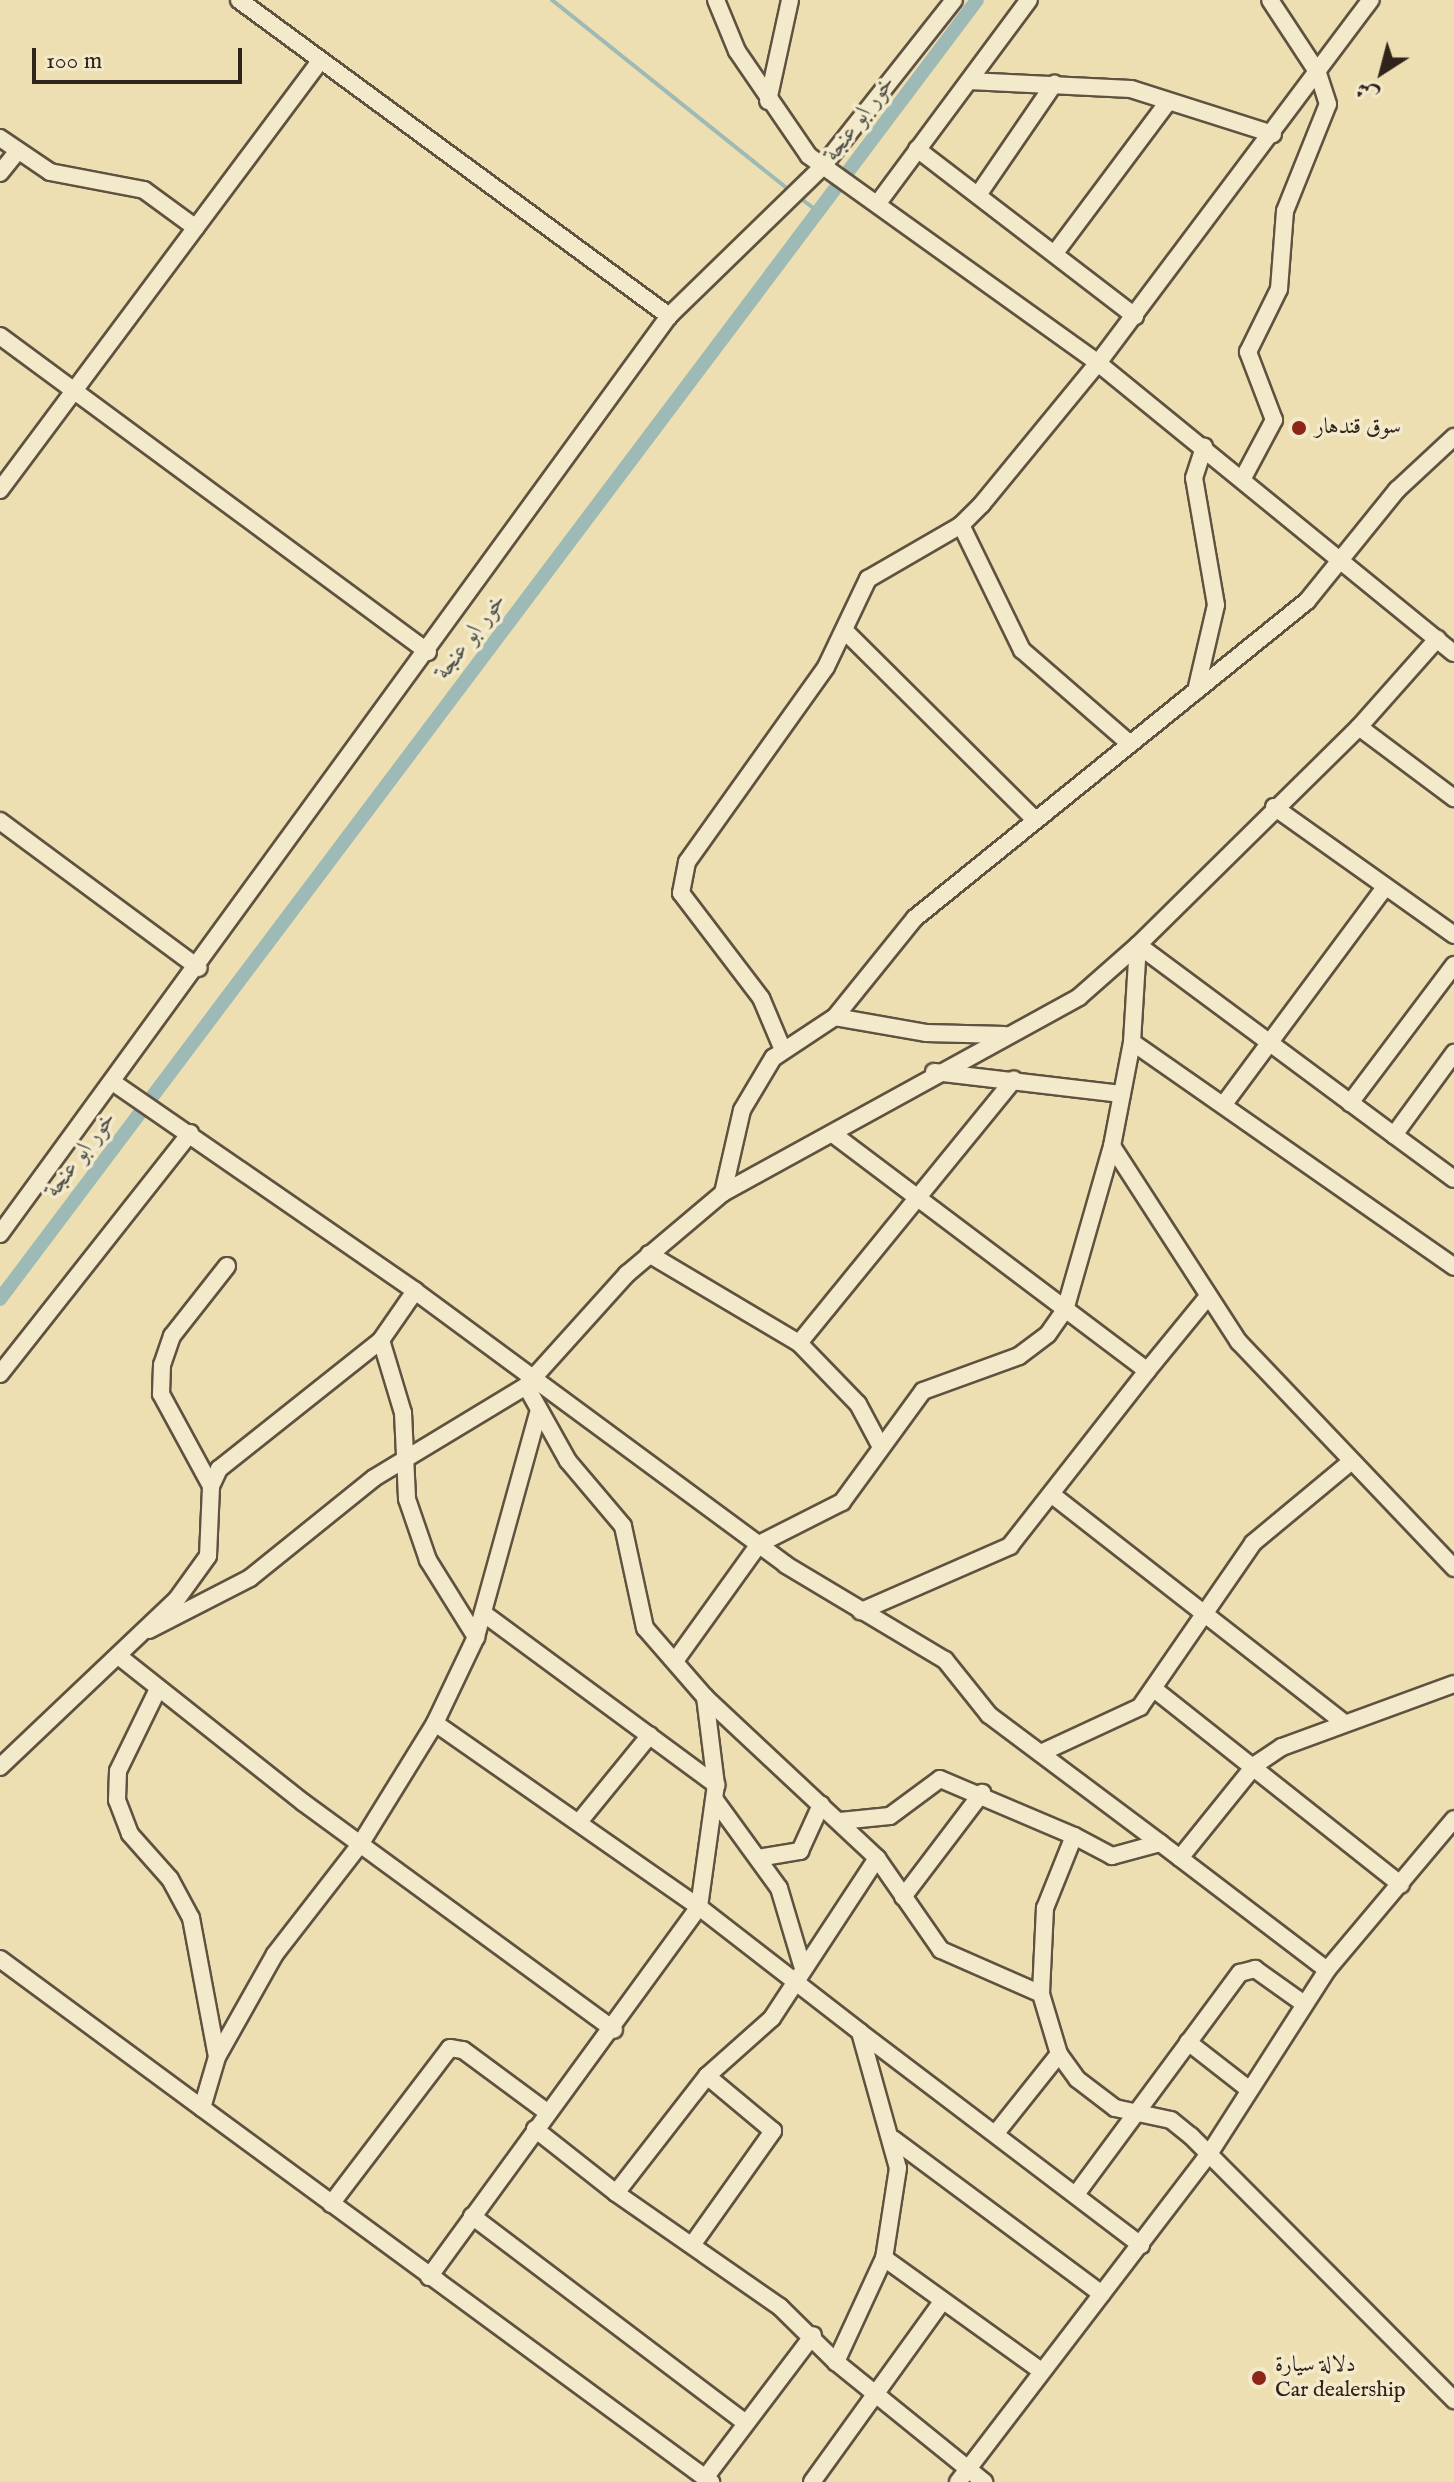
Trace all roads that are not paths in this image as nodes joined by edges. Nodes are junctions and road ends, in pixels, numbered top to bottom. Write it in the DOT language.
graph roads {
  1 [pos="239,0"];
  2 [pos="716,0"];
  3 [pos="790,0"];
  4 [pos="954,0"];
  5 [pos="1029,0"];
  6 [pos="1270,0"];
  7 [pos="1371,0"];
  8 [pos="320,61"];
  9 [pos="1318,73"];
  10 [pos="969,81"];
  11 [pos="1054,84"];
  12 [pos="768,101"];
  13 [pos="1168,102"];
  14 [pos="1273,134"];
  15 [pos="0,138"];
  16 [pos="917,149"];
  17 [pos="16,153"];
  18 [pos="828,168"];
  19 [pos="0,173"];
  20 [pos="978,195"];
  21 [pos="878,203"];
  22 [pos="196,228"];
  23 [pos="1055,253"];
  24 [pos="669,316"];
  25 [pos="1135,316"];
  26 [pos="0,336"];
  27 [pos="1098,363"];
  28 [pos="74,390"];
  29 [pos="1454,437"];
  30 [pos="1204,447"];
  31 [pos="1243,478"];
  32 [pos="0,490"];
  33 [pos="961,525"];
  34 [pos="1344,560"];
  35 [pos="846,632"];
  36 [pos="1437,639"];
  37 [pos="428,652"];
  38 [pos="1454,653"];
  39 [pos="1196,691"];
  40 [pos="1359,727"];
  41 [pos="1128,742"];
  42 [pos="1454,798"];
  43 [pos="1274,807"];
  44 [pos="1033,818"];
  45 [pos="0,821"];
  46 [pos="1385,887"];
  47 [pos="1454,935"];
  48 [pos="1138,945"];
  49 [pos="1454,965"];
  50 [pos="199,968"];
  51 [pos="835,1017"];
  52 [pos="1010,1035"];
  53 [pos="1132,1042"];
  54 [pos="1270,1042"];
  55 [pos="783,1050"];
  56 [pos="1454,1053"];
  57 [pos="933,1072"];
  58 [pos="1014,1079"];
  59 [pos="114,1083"];
  60 [pos="1122,1094"];
  61 [pos="1350,1103"];
  62 [pos="1224,1104"];
  63 [pos="190,1133"];
  64 [pos="833,1134"];
  65 [pos="1394,1135"];
  66 [pos="1112,1146"];
  67 [pos="1454,1179"];
  68 [pos="723,1193"];
  69 [pos="919,1194"];
  70 [pos="0,1234"];
  71 [pos="649,1254"];
  72 [pos="227,1266"];
  73 [pos="1454,1267"];
  74 [pos="415,1291"];
  75 [pos="1206,1299"];
  76 [pos="1065,1310"];
  77 [pos="381,1340"];
  78 [pos="799,1343"];
  79 [pos="1147,1371"];
  80 [pos="0,1374"];
  81 [pos="530,1382"];
  82 [pos="538,1413"];
  83 [pos="881,1447"];
  84 [pos="405,1460"];
  85 [pos="1348,1464"];
  86 [pos="211,1486"];
  87 [pos="1055,1497"];
  88 [pos="759,1544"];
  89 [pos="1454,1568"];
  90 [pos="1205,1609"];
  91 [pos="861,1611"];
  92 [pos="483,1613"];
  93 [pos="149,1630"];
  94 [pos="476,1637"];
  95 [pos="121,1658"];
  96 [pos="675,1661"];
  97 [pos="1454,1684"];
  98 [pos="158,1689"];
  99 [pos="1154,1689"];
  100 [pos="705,1697"];
  101 [pos="1340,1720"];
  102 [pos="435,1723"];
  103 [pos="650,1735"];
  104 [pos="1041,1753"];
  105 [pos="1255,1765"];
  106 [pos="0,1767"];
  107 [pos="716,1792"];
  108 [pos="982,1793"];
  109 [pos="821,1805"];
  110 [pos="1454,1819"];
  111 [pos="840,1821"];
  112 [pos="579,1822"];
  113 [pos="1074,1836"];
  114 [pos="361,1843"];
  115 [pos="1160,1843"];
  116 [pos="758,1858"];
  117 [pos="877,1858"];
  118 [pos="1180,1858"];
  119 [pos="1401,1885"];
  120 [pos="903,1897"];
  121 [pos="699,1907"];
  122 [pos="0,1959"];
  123 [pos="1327,1970"];
  124 [pos="797,1971"];
  125 [pos="1041,1994"];
  126 [pos="1304,2004"];
  127 [pos="614,2030"];
  128 [pos="860,2032"];
  129 [pos="1188,2042"];
  130 [pos="1059,2054"];
  131 [pos="217,2057"];
  132 [pos="707,2076"];
  133 [pos="1247,2088"];
  134 [pos="202,2108"];
  135 [pos="1137,2110"];
  136 [pos="548,2113"];
  137 [pos="535,2129"];
  138 [pos="996,2133"];
  139 [pos="893,2139"];
  140 [pos="1209,2154"];
  141 [pos="616,2193"];
  142 [pos="1077,2193"];
  143 [pos="331,2204"];
  144 [pos="472,2216"];
  145 [pos="692,2245"];
  146 [pos="1141,2245"];
  147 [pos="884,2258"];
  148 [pos="429,2277"];
  149 [pos="1102,2294"];
  150 [pos="942,2302"];
  151 [pos="813,2335"];
  152 [pos="836,2362"];
  153 [pos="1040,2370"];
  154 [pos="877,2395"];
  155 [pos="1454,2400"];
  156 [pos="746,2423"];
  157 [pos="962,2475"];
  158 [pos="708,2480"];
  159 [pos="812,2482"];
  160 [pos="984,2482"];
  1 -- 8 [label="street"];
  2 -- 12 [label="street"];
  3 -- 12 [label="street"];
  4 -- 18 [label="street"];
  5 -- 10 [label="street"];
  6 -- 9 [label="street"];
  7 -- 9 [label="street"];
  8 -- 22 [label="street"];
  8 -- 24 [label="street"];
  9 -- 14 [label="street"];
  9 -- 31 [label="street"];
  10 -- 11 [label="street"];
  10 -- 16 [label="street"];
  11 -- 13 [label="street"];
  11 -- 20 [label="street"];
  12 -- 18 [label="street"];
  13 -- 14 [label="street"];
  13 -- 23 [label="street"];
  14 -- 25 [label="street"];
  15 -- 17 [label="street"];
  16 -- 20 [label="street"];
  16 -- 21 [label="street"];
  17 -- 19 [label="street"];
  17 -- 22 [label="street"];
  18 -- 21 [label="street"];
  18 -- 24 [label="street"];
  20 -- 23 [label="street"];
  21 -- 27 [label="street"];
  22 -- 28 [label="street"];
  23 -- 25 [label="street"];
  24 -- 37 [label="street"];
  25 -- 27 [label="street"];
  26 -- 28 [label="street"];
  27 -- 30 [label="street"];
  27 -- 33 [label="street"];
  28 -- 32 [label="street"];
  28 -- 37 [label="street"];
  29 -- 34 [label="street"];
  30 -- 31 [label="street"];
  30 -- 39 [label="street"];
  31 -- 34 [label="street"];
  33 -- 35 [label="street"];
  33 -- 41 [label="street"];
  34 -- 36 [label="street"];
  34 -- 39 [label="street"];
  35 -- 44 [label="street"];
  35 -- 55 [label="street"];
  36 -- 38 [label="street"];
  36 -- 40 [label="street"];
  37 -- 50 [label="street"];
  39 -- 41 [label="street"];
  40 -- 42 [label="street"];
  40 -- 43 [label="street"];
  41 -- 44 [label="street"];
  43 -- 46 [label="street"];
  43 -- 48 [label="street"];
  44 -- 51 [label="street"];
  45 -- 50 [label="street"];
  46 -- 47 [label="street"];
  46 -- 54 [label="street"];
  48 -- 52 [label="street"];
  48 -- 53 [label="street"];
  48 -- 54 [label="street"];
  49 -- 61 [label="street"];
  50 -- 59 [label="street"];
  51 -- 52 [label="street"];
  51 -- 55 [label="street"];
  52 -- 57 [label="street"];
  53 -- 60 [label="street"];
  53 -- 62 [label="street"];
  54 -- 61 [label="street"];
  54 -- 62 [label="street"];
  55 -- 68 [label="street"];
  56 -- 65 [label="street"];
  57 -- 58 [label="street"];
  57 -- 64 [label="street"];
  58 -- 60 [label="street"];
  58 -- 69 [label="street"];
  59 -- 63 [label="street"];
  59 -- 70 [label="street"];
  60 -- 66 [label="street"];
  61 -- 65 [label="street"];
  62 -- 73 [label="street"];
  63 -- 74 [label="street"];
  63 -- 80 [label="street"];
  64 -- 68 [label="street"];
  64 -- 69 [label="street"];
  65 -- 67 [label="street"];
  66 -- 75 [label="street"];
  66 -- 76 [label="street"];
  68 -- 71 [label="street"];
  69 -- 76 [label="street"];
  69 -- 78 [label="street"];
  71 -- 78 [label="street"];
  71 -- 81 [label="street"];
  72 -- 86 [label="street"];
  74 -- 77 [label="street"];
  74 -- 81 [label="street"];
  75 -- 79 [label="street"];
  75 -- 85 [label="street"];
  76 -- 79 [label="street"];
  76 -- 83 [label="street"];
  77 -- 84 [label="street"];
  77 -- 86 [label="street"];
  78 -- 83 [label="street"];
  79 -- 87 [label="street"];
  81 -- 82 [label="street"];
  81 -- 84 [label="street"];
  81 -- 88 [label="street"];
  82 -- 92 [label="street"];
  82 -- 96 [label="street"];
  83 -- 88 [label="street"];
  84 -- 93 [label="street"];
  84 -- 94 [label="street"];
  85 -- 89 [label="street"];
  85 -- 90 [label="street"];
  86 -- 93 [label="street"];
  87 -- 90 [label="street"];
  87 -- 91 [label="street"];
  88 -- 91 [label="street"];
  88 -- 96 [label="street"];
  90 -- 99 [label="street"];
  90 -- 101 [label="street"];
  91 -- 104 [label="street"];
  92 -- 94 [label="street"];
  92 -- 103 [label="street"];
  93 -- 95 [label="street"];
  94 -- 102 [label="street"];
  95 -- 98 [label="street"];
  95 -- 106 [label="street"];
  96 -- 100 [label="street"];
  97 -- 101 [label="street"];
  98 -- 114 [label="street"];
  98 -- 131 [label="street"];
  99 -- 104 [label="street"];
  99 -- 105 [label="street"];
  100 -- 107 [label="street"];
  100 -- 109 [label="street"];
  101 -- 105 [label="street"];
  102 -- 112 [label="street"];
  102 -- 114 [label="street"];
  103 -- 107 [label="street"];
  103 -- 112 [label="street"];
  104 -- 115 [label="street"];
  105 -- 118 [label="street"];
  105 -- 119 [label="street"];
  107 -- 116 [label="street"];
  107 -- 121 [label="street"];
  108 -- 111 [label="street"];
  108 -- 113 [label="street"];
  108 -- 120 [label="street"];
  109 -- 111 [label="street"];
  109 -- 116 [label="street"];
  110 -- 119 [label="street"];
  111 -- 117 [label="street"];
  112 -- 121 [label="street"];
  113 -- 115 [label="street"];
  113 -- 125 [label="street"];
  114 -- 127 [label="street"];
  114 -- 131 [label="street"];
  115 -- 118 [label="street"];
  116 -- 124 [label="street"];
  117 -- 120 [label="street"];
  117 -- 124 [label="street"];
  118 -- 123 [label="street"];
  119 -- 123 [label="street"];
  120 -- 125 [label="street"];
  121 -- 124 [label="street"];
  121 -- 127 [label="street"];
  122 -- 134 [label="street"];
  123 -- 126 [label="street"];
  124 -- 128 [label="street"];
  124 -- 132 [label="street"];
  125 -- 130 [label="street"];
  126 -- 129 [label="street"];
  126 -- 133 [label="street"];
  127 -- 136 [label="street"];
  128 -- 138 [label="street"];
  128 -- 139 [label="street"];
  129 -- 133 [label="street"];
  129 -- 135 [label="street"];
  130 -- 135 [label="street"];
  130 -- 138 [label="street"];
  131 -- 134 [label="street"];
  132 -- 141 [label="street"];
  132 -- 145 [label="street"];
  133 -- 140 [label="street"];
  134 -- 143 [label="street"];
  135 -- 140 [label="street"];
  135 -- 142 [label="street"];
  136 -- 137 [label="street"];
  136 -- 143 [label="street"];
  137 -- 141 [label="street"];
  137 -- 144 [label="street"];
  138 -- 142 [label="street"];
  139 -- 147 [label="street"];
  139 -- 149 [label="street"];
  140 -- 146 [label="street"];
  140 -- 155 [label="street"];
  141 -- 145 [label="street"];
  142 -- 146 [label="street"];
  143 -- 148 [label="street"];
  144 -- 148 [label="street"];
  144 -- 156 [label="street"];
  145 -- 151 [label="street"];
  146 -- 149 [label="street"];
  147 -- 150 [label="street"];
  147 -- 152 [label="street"];
  148 -- 158 [label="street"];
  149 -- 153 [label="street"];
  150 -- 153 [label="street"];
  150 -- 154 [label="street"];
  151 -- 152 [label="street"];
  151 -- 156 [label="street"];
  152 -- 154 [label="street"];
  153 -- 157 [label="street"];
  154 -- 157 [label="street"];
  154 -- 159 [label="street"];
  156 -- 158 [label="street"];
  157 -- 160 [label="street"];
}
